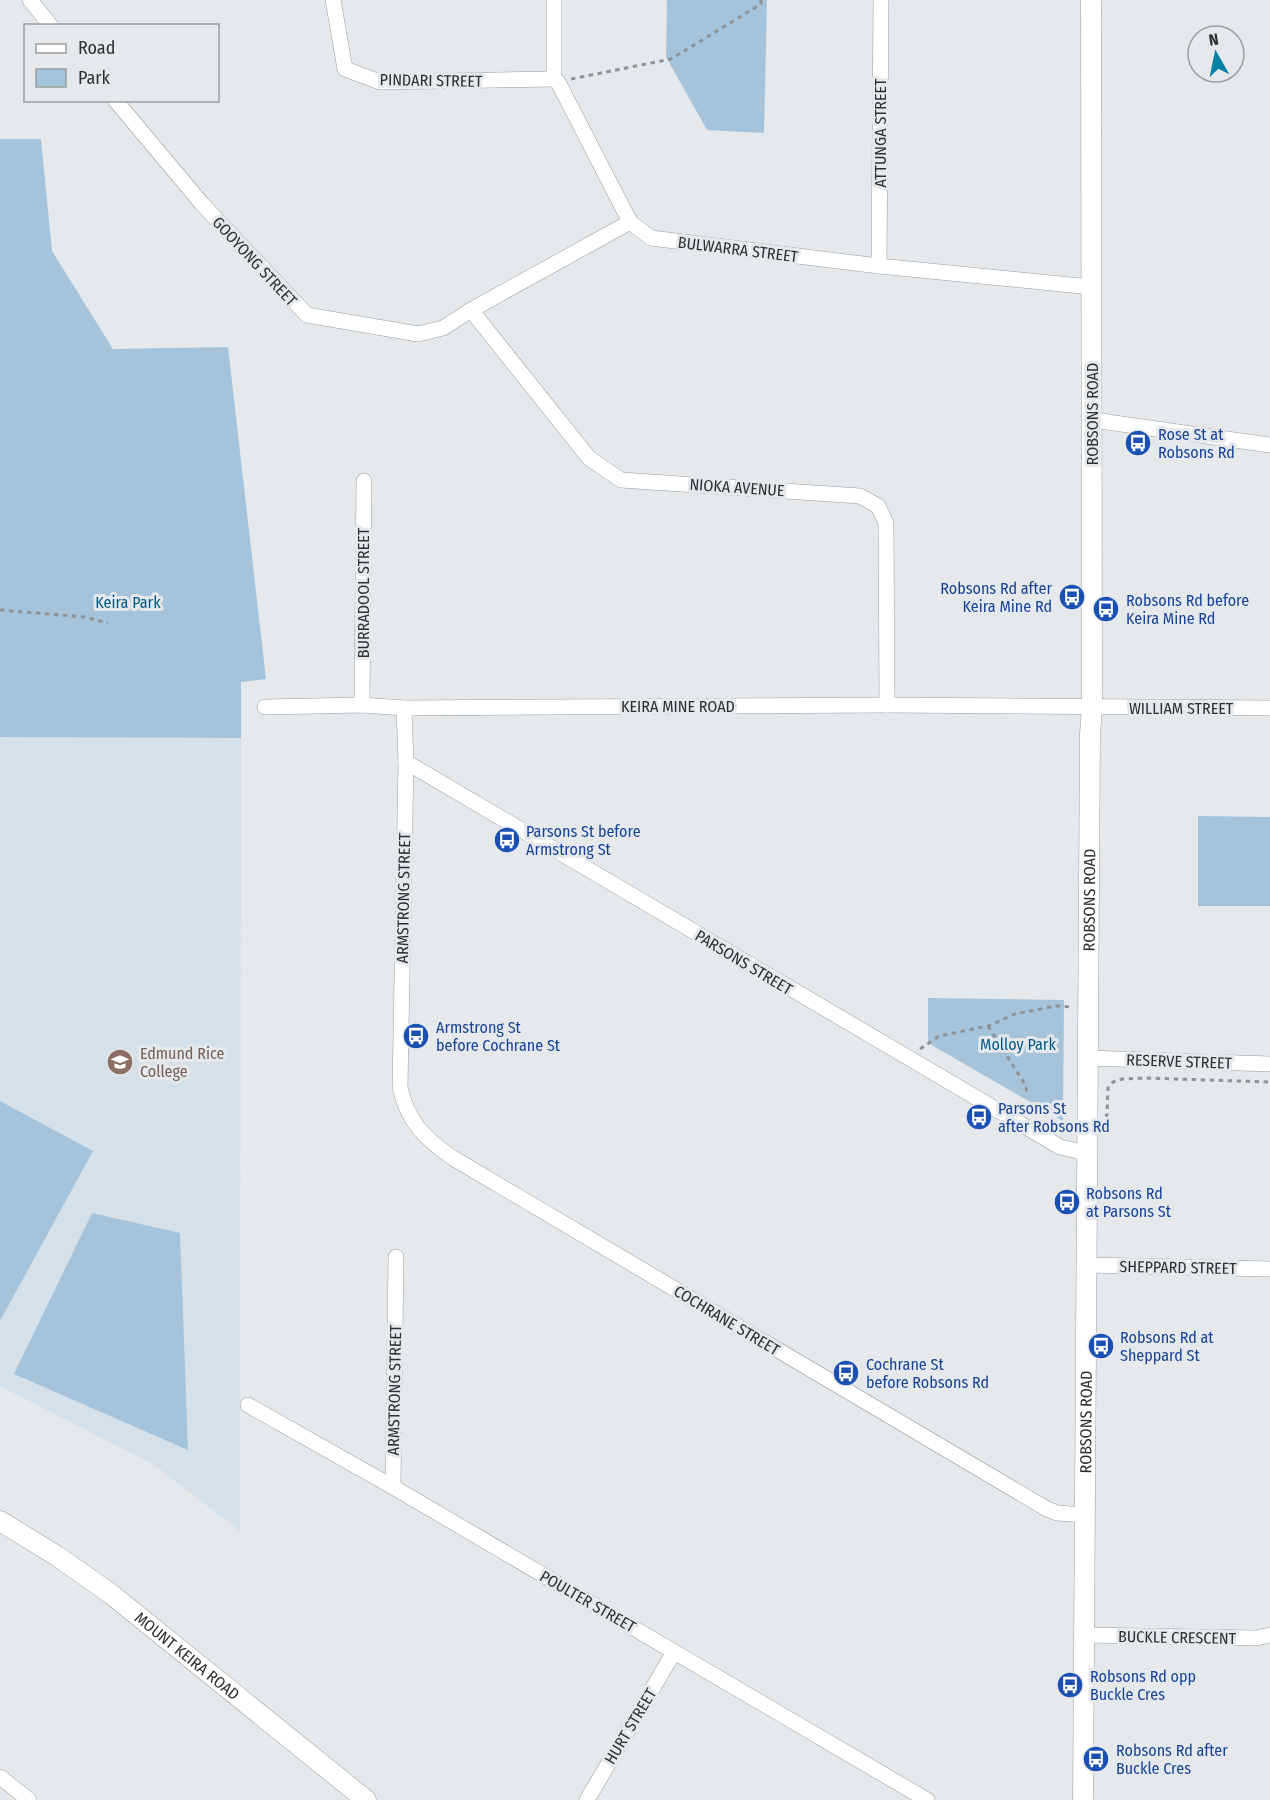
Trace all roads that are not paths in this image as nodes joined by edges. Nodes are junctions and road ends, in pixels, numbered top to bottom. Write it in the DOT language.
graph roads {
  1 [pos="30,0"];
  2 [pos="333,0"];
  3 [pos="554,0"];
  4 [pos="881,0"];
  5 [pos="1091,0"];
  6 [pos="49,24"];
  7 [pos="556,80"];
  8 [pos="117,102"];
  9 [pos="630,222"];
  10 [pos="879,266"];
  11 [pos="1091,287"];
  12 [pos="471,310"];
  13 [pos="1093,420"];
  14 [pos="1270,445"];
  15 [pos="363,481"];
  16 [pos="363,705"];
  17 [pos="886,705"];
  18 [pos="265,707"];
  19 [pos="404,708"];
  20 [pos="1092,708"];
  21 [pos="1270,708"];
  22 [pos="406,762"];
  23 [pos="1087,1058"];
  24 [pos="1270,1064"];
  25 [pos="400,1087"];
  26 [pos="1086,1153"];
  27 [pos="396,1257"];
  28 [pos="1086,1265"];
  29 [pos="1270,1269"];
  30 [pos="248,1405"];
  31 [pos="393,1487"];
  32 [pos="1084,1515"];
  33 [pos="0,1521"];
  34 [pos="1084,1635"];
  35 [pos="1270,1635"];
  36 [pos="674,1652"];
  37 [pos="4,1786"];
  38 [pos="29,1800"];
  39 [pos="366,1800"];
  40 [pos="586,1800"];
  41 [pos="927,1800"];
  42 [pos="1083,1800"];
  1 -- 6 [label="street"];
  2 -- 7 [label="street, PINDARI STREET"];
  3 -- 7 [label="street, BULWARRA STREET"];
  4 -- 10 [label="street, ATTUNGA STREET"];
  5 -- 11 [label="main road, ROBSONS ROAD"];
  7 -- 9 [label="street, BULWARRA STREET"];
  8 -- 12 [label="street, GOOYONG STREET"];
  9 -- 10 [label="street, BULWARRA STREET"];
  9 -- 12 [label="street, GOOYONG STREET"];
  10 -- 11 [label="street, BULWARRA STREET"];
  11 -- 13 [label="main road, ROBSONS ROAD"];
  12 -- 17 [label="street, NIOKA AVENUE"];
  13 -- 14 [label="street"];
  13 -- 20 [label="main road, ROBSONS ROAD"];
  15 -- 16 [label="street, BURRADOOL STREET"];
  16 -- 18 [label="street, KEIRA MINE ROAD"];
  16 -- 19 [label="street, KEIRA MINE ROAD"];
  17 -- 19 [label="street, KEIRA MINE ROAD"];
  17 -- 20 [label="street, KEIRA MINE ROAD"];
  19 -- 22 [label="street, ARMSTRONG STREET"];
  20 -- 21 [label="street, WILLIAM STREET"];
  20 -- 23 [label="main road, ROBSONS ROAD"];
  22 -- 25 [label="street, ARMSTRONG STREET"];
  22 -- 26 [label="street, PARSONS STREET"];
  23 -- 24 [label="street, RESERVE STREET"];
  23 -- 26 [label="main road, ROBSONS ROAD"];
  25 -- 32 [label="street, COCHRANE STREET"];
  26 -- 28 [label="main road, ROBSONS ROAD"];
  27 -- 31 [label="street, ARMSTRONG STREET"];
  28 -- 29 [label="street, SHEPPARD STREET"];
  28 -- 32 [label="main road, ROBSONS ROAD"];
  30 -- 31 [label="street, POULTER STREET"];
  31 -- 36 [label="street, POULTER STREET"];
  32 -- 34 [label="main road, ROBSONS ROAD"];
  33 -- 39 [label="main road, MOUNT KEIRA ROAD"];
  34 -- 35 [label="street, BUCKLE CRESCENT"];
  34 -- 42 [label="main road, ROBSONS ROAD"];
  36 -- 40 [label="street, HURT STREET"];
  36 -- 41 [label="street, POULTER STREET"];
  37 -- 38 [label="street"];
}
